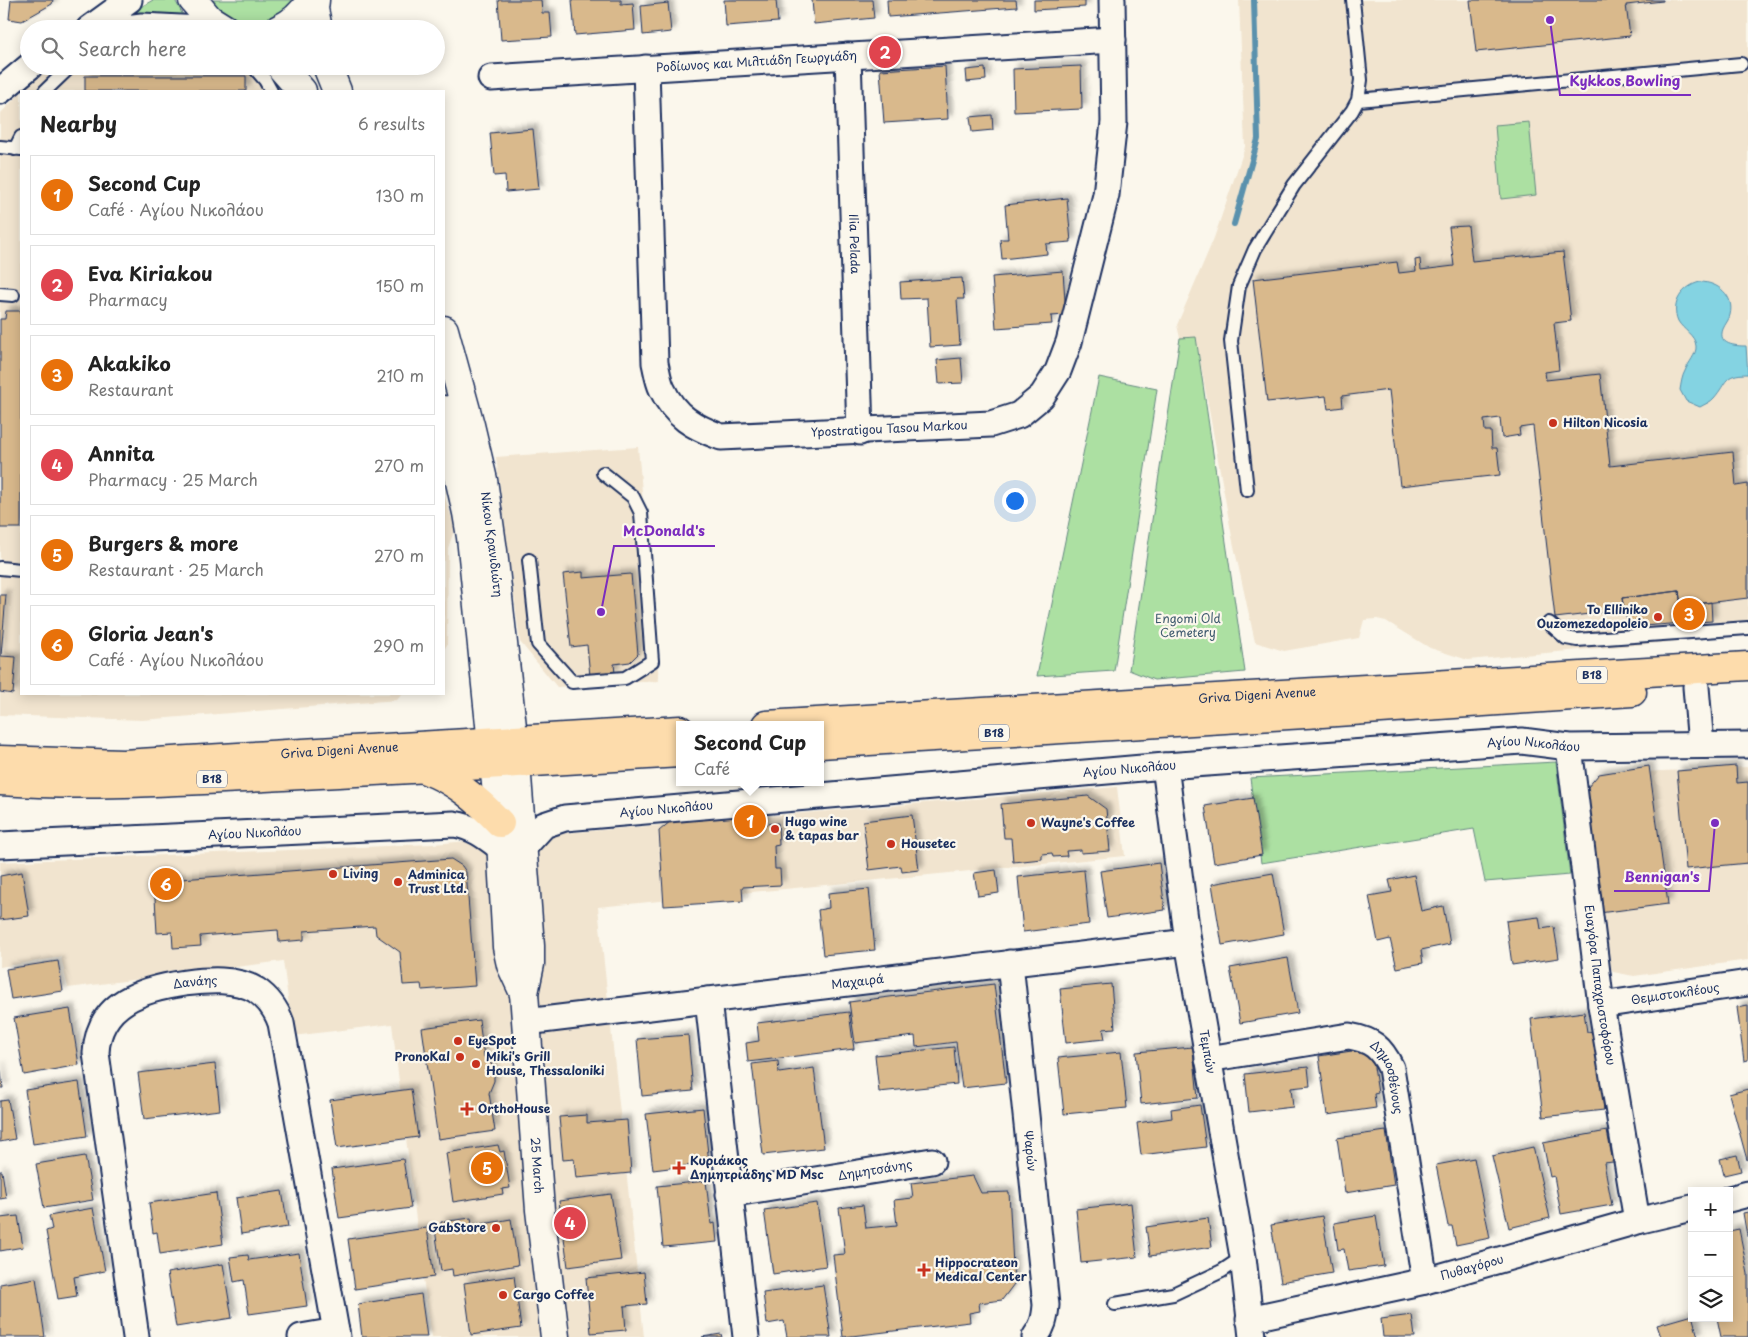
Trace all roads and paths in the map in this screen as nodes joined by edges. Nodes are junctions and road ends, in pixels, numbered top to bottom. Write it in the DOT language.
graph roads {
  1 [pos="129,0"];
  2 [pos="193,0"];
  3 [pos="311,0"];
  4 [pos="315,0"];
  5 [pos="1112,0"];
  6 [pos="1353,0"];
  7 [pos="101,20"];
  8 [pos="211,20"];
  9 [pos="294,20"];
  10 [pos="316,20"];
  11 [pos="1113,40"];
  12 [pos="848,56"];
  13 [pos="1742,64"];
  14 [pos="646,68"];
  15 [pos="20,73"];
  16 [pos="62,75"];
  17 [pos="261,75"];
  18 [pos="288,75"];
  19 [pos="331,75"];
  20 [pos="491,78"];
  21 [pos="2,86"];
  22 [pos="46,90"];
  23 [pos="270,90"];
  24 [pos="301,90"];
  25 [pos="337,90"];
  26 [pos="1358,100"];
  27 [pos="0,147"];
  28 [pos="18,149"];
  29 [pos="445,334"];
  30 [pos="445,414"];
  31 [pos="860,432"];
  32 [pos="603,473"];
  33 [pos="1247,490"];
  34 [pos="529,560"];
  35 [pos="0,568"];
  36 [pos="20,570"];
  37 [pos="1549,623"];
  38 [pos="1748,628"];
  39 [pos="1748,666"];
  40 [pos="1748,684"];
  41 [pos="1696,687"];
  42 [pos="824,722"];
  43 [pos="676,731"];
  44 [pos="824,744"];
  45 [pos="1701,745"];
  46 [pos="1748,745"];
  47 [pos="1570,747"];
  48 [pos="503,753"];
  49 [pos="676,753"];
  50 [pos="0,760"];
  51 [pos="1165,766"];
  52 [pos="424,770"];
  53 [pos="0,781"];
  54 [pos="500,823"];
  55 [pos="0,845"];
  56 [pos="512,848"];
  57 [pos="1188,942"];
  58 [pos="1010,963"];
  59 [pos="1748,983"];
  60 [pos="708,1000"];
  61 [pos="1601,1005"];
  62 [pos="526,1022"];
  63 [pos="1208,1059"];
  64 [pos="932,1161"];
  65 [pos="729,1194"];
  66 [pos="1748,1194"];
  67 [pos="1733,1197"];
  68 [pos="1688,1209"];
  69 [pos="1637,1221"];
  70 [pos="1243,1257"];
  71 [pos="1425,1281"];
  72 [pos="1115,1304"];
  73 [pos="1251,1328"];
  74 [pos="337,1334"];
  75 [pos="136,1337"];
  76 [pos="300,1337"];
  77 [pos="555,1337"];
  78 [pos="746,1337"];
  79 [pos="1035,1337"];
  1 -- 7 [label="street"];
  2 -- 8 [label="main road"];
  3 -- 9 [label="main road"];
  4 -- 10 [label="main road"];
  5 -- 11 [label="street, Ypostratigou Tasou Markou"];
  6 -- 26 [label="lane"];
  11 -- 12 [label="street, Ροδίωνος και Μιλτιάδη Γεωργιάδη"];
  11 -- 31 [label="street, Ypostratigou Tasou Markou"];
  12 -- 14 [label="street, Ροδίωνος και Μιλτιάδη Γεωργιάδη"];
  12 -- 31 [label="street, Ilia Pelada"];
  13 -- 26 [label="lane"];
  14 -- 20 [label="street, Ροδίωνος και Μιλτιάδη Γεωργιάδη"];
  14 -- 31 [label="street, Ypostratigou Tasou Markou"];
  15 -- 21 [label="street"];
  16 -- 22 [label="lane"];
  17 -- 23 [label="lane"];
  18 -- 24 [label="main road"];
  19 -- 25 [label="main road"];
  26 -- 33 [label="lane"];
  27 -- 28 [label="lane"];
  29 -- 48 [label="main road, Νίκου Κρανιδιώτη"];
  30 -- 48 [label="main road, Νίκου Κρανιδιώτη"];
  32 -- 34 [label="lane"];
  35 -- 36 [label="lane"];
  37 -- 38 [label="lane"];
  39 -- 42 [label="main road, Griva Digeni Avenue / B18"];
  40 -- 41 [label="main road, Griva Digeni Avenue / B18"];
  41 -- 44 [label="main road, Griva Digeni Avenue / B18"];
  41 -- 45 [label="street"];
  43 -- 48 [label="main road, Griva Digeni Avenue / B18"];
  45 -- 46 [label="street, Αγίου Νικολάου"];
  45 -- 47 [label="street, Αγίου Νικολάου"];
  47 -- 51 [label="street, Αγίου Νικολάου"];
  47 -- 61 [label="street, Ευαγόρα Παπαχριστοφόρου"];
  48 -- 49 [label="main road, Griva Digeni Avenue / B18"];
  48 -- 50 [label="main road, Griva Digeni Avenue / B18"];
  48 -- 52 [label="main road, Griva Digeni Avenue / B18"];
  48 -- 54 [label="main road, 25 March"];
  48 -- 56 [label="main road, 25 March"];
  51 -- 56 [label="street, Αγίου Νικολάου"];
  51 -- 57 [label="street, Τεμπών"];
  52 -- 53 [label="main road, Griva Digeni Avenue / B18"];
  52 -- 54 [label="main road"];
  54 -- 56 [label="main road, 25 March"];
  55 -- 56 [label="street, Αγίου Νικολάου"];
  56 -- 62 [label="main road, 25 March"];
  57 -- 58 [label="street, Μαχαιρά"];
  57 -- 63 [label="street, Τεμπών"];
  58 -- 60 [label="street, Μαχαιρά"];
  58 -- 79 [label="street, Ψαρών"];
  59 -- 61 [label="street, Θεμιστοκλέους"];
  60 -- 62 [label="street, Μαχαιρά"];
  60 -- 65 [label="street"];
  61 -- 69 [label="street, Ευαγόρα Παπαχριστοφόρου"];
  62 -- 77 [label="main road, 25 March"];
  63 -- 70 [label="street, Τεμπών"];
  63 -- 71 [label="street, Δημοσθένους"];
  64 -- 65 [label="street, Δημητσάνης"];
  65 -- 78 [label="street"];
  66 -- 67 [label="street"];
  68 -- 69 [label="street, Πυθαγόρου"];
  69 -- 71 [label="street, Πυθαγόρου"];
  70 -- 72 [label="lane"];
  70 -- 73 [label="street, Τεμπών"];
  71 -- 73 [label="street, Πυθαγόρου"];
  74 -- 75 [label="street, Δανάης"];
  74 -- 76 [label="street"];
}
